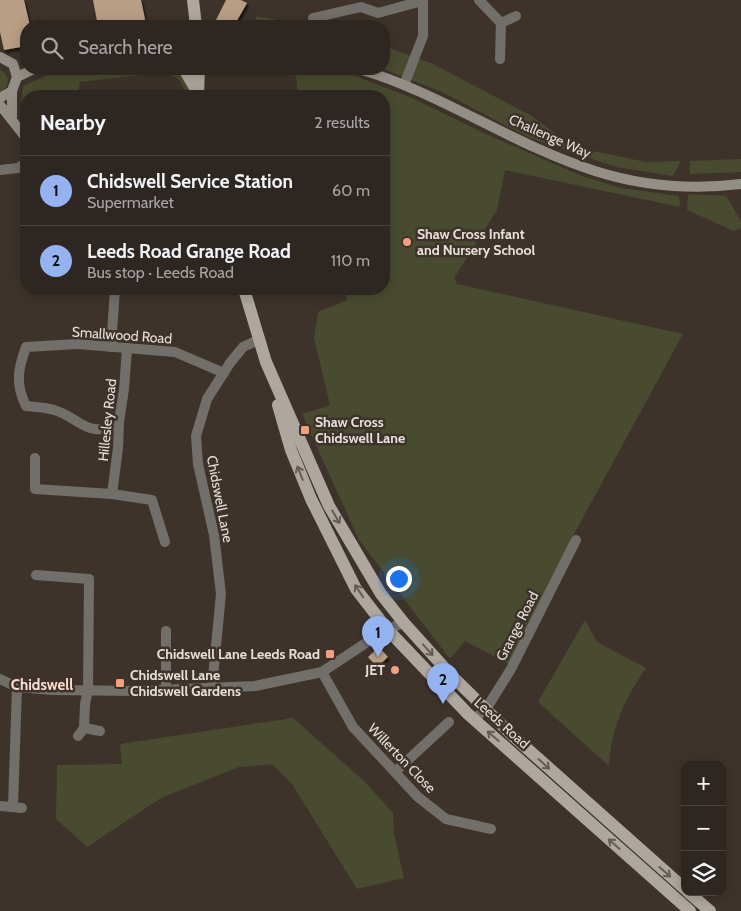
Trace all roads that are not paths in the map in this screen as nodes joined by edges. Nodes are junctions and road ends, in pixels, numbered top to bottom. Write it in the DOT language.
graph roads {
  1 [pos="193,0"];
  2 [pos="479,0"];
  3 [pos="422,1"];
  4 [pos="516,16"];
  5 [pos="313,18"];
  6 [pos="195,20"];
  7 [pos="501,23"];
  8 [pos="0,57"];
  9 [pos="500,59"];
  10 [pos="13,64"];
  11 [pos="20,65"];
  12 [pos="22,75"];
  13 [pos="187,75"];
  14 [pos="199,75"];
  15 [pos="374,75"];
  16 [pos="18,77"];
  17 [pos="404,86"];
  18 [pos="195,90"];
  19 [pos="198,90"];
  20 [pos="12,91"];
  21 [pos="0,98"];
  22 [pos="0,105"];
  23 [pos="12,117"];
  24 [pos="20,129"];
  25 [pos="20,167"];
  26 [pos="0,170"];
  27 [pos="741,184"];
  28 [pos="115,295"];
  29 [pos="246,295"];
  30 [pos="260,339"];
  31 [pos="111,347"];
  32 [pos="127,349"];
  33 [pos="266,362"];
  34 [pos="224,373"];
  35 [pos="119,422"];
  36 [pos="36,458"];
  37 [pos="112,494"];
  38 [pos="576,540"];
  39 [pos="165,542"];
  40 [pos="36,575"];
  41 [pos="404,623"];
  42 [pos="387,630"];
  43 [pos="166,632"];
  44 [pos="322,672"];
  45 [pos="0,679"];
  46 [pos="17,687"];
  47 [pos="212,687"];
  48 [pos="166,689"];
  49 [pos="88,690"];
  50 [pos="486,709"];
  51 [pos="474,719"];
  52 [pos="449,722"];
  53 [pos="100,731"];
  54 [pos="395,772"];
  55 [pos="0,806"];
  56 [pos="491,829"];
  57 [pos="681,885"];
  58 [pos="693,896"];
  59 [pos="690,911"];
  60 [pos="710,911"];
  1 -- 6 [label="main road"];
  2 -- 7 [label="street"];
  3 -- 5 [label="street"];
  3 -- 17 [label="street"];
  4 -- 7 [label="street"];
  7 -- 9 [label="street"];
  8 -- 10 [label="main road"];
  10 -- 11 [label="main road"];
  10 -- 16 [label="main road"];
  12 -- 16 [label="main road"];
  13 -- 18 [label="main road"];
  14 -- 19 [label="main road"];
  15 -- 17 [label="main road, Challenge Way"];
  16 -- 20 [label="main road"];
  17 -- 27 [label="main road, Challenge Way"];
  20 -- 21 [label="main road"];
  20 -- 23 [label="main road"];
  22 -- 23 [label="main road"];
  23 -- 24 [label="main road"];
  25 -- 26 [label="street"];
  28 -- 31 [label="street"];
  29 -- 30 [label="main road, Leeds Road"];
  30 -- 33 [label="main road, Leeds Road"];
  30 -- 34 [label="street, Chidswell Lane"];
  31 -- 32 [label="street, Smallwood Road"];
  31 -- 35 [label="street, Smallwood Road"];
  32 -- 34 [label="street, Smallwood Road"];
  32 -- 35 [label="street, Hillesley Road"];
  33 -- 41 [label="main road, Leeds Road, one-way"];
  42 -- 33 [label="main road, Leeds Road, one-way"];
  34 -- 47 [label="street, Chidswell Lane"];
  35 -- 37 [label="street, Hillesley Road"];
  36 -- 37 [label="street"];
  37 -- 39 [label="street"];
  38 -- 50 [label="street, Grange Road"];
  40 -- 49 [label="street"];
  41 -- 42 [label="street"];
  41 -- 50 [label="main road, Leeds Road, one-way"];
  42 -- 44 [label="street"];
  42 -- 51 [label="main road, Leeds Road"];
  43 -- 48 [label="street"];
  44 -- 47 [label="street"];
  44 -- 54 [label="street, Willerton Close"];
  45 -- 46 [label="street"];
  46 -- 49 [label="street"];
  46 -- 55 [label="street"];
  47 -- 48 [label="street"];
  48 -- 49 [label="street"];
  49 -- 53 [label="street"];
  50 -- 51 [label="street, Grange Road"];
  50 -- 57 [label="main road, Leeds Road, one-way"];
  59 -- 51 [label="main road, Leeds Road, one-way"];
  52 -- 54 [label="street"];
  54 -- 56 [label="street, Willerton Close"];
  58 -- 60 [label="main road"];
}
